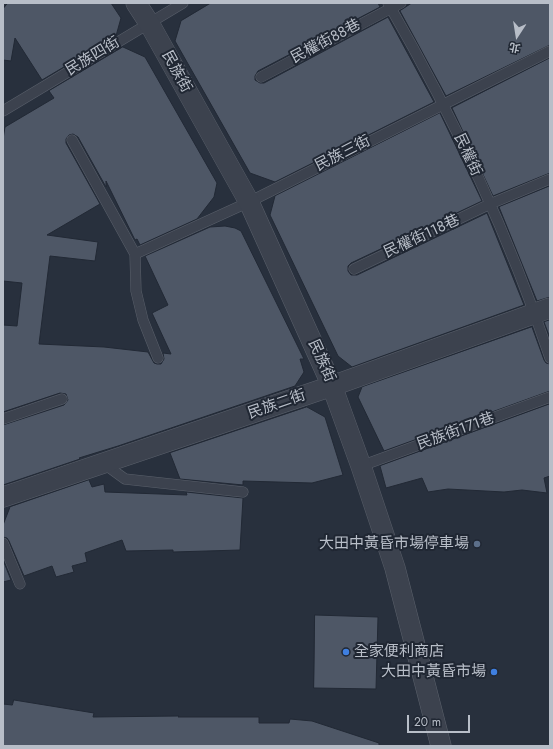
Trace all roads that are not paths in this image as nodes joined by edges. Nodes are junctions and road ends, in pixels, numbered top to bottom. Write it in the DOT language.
graph roads {
  1 [pos="136,3"];
  2 [pos="183,3"];
  3 [pos="401,3"];
  4 [pos="390,5"];
  5 [pos="149,23"];
  6 [pos="550,51"];
  7 [pos="261,77"];
  8 [pos="443,104"];
  9 [pos="3,111"];
  10 [pos="72,140"];
  11 [pos="550,179"];
  12 [pos="248,202"];
  13 [pos="490,204"];
  14 [pos="135,254"];
  15 [pos="354,269"];
  16 [pos="542,310"];
  17 [pos="158,358"];
  18 [pos="550,358"];
  19 [pos="332,386"];
  20 [pos="550,397"];
  21 [pos="62,399"];
  22 [pos="3,419"];
  23 [pos="103,463"];
  24 [pos="361,466"];
  25 [pos="243,492"];
  26 [pos="3,496"];
  27 [pos="3,543"];
  28 [pos="20,584"];
  29 [pos="440,746"];
  1 -- 5 [label="street, 民族街"];
  2 -- 5 [label="lane, 民族四街"];
  3 -- 4 [label="lane, 民權街88巷"];
  4 -- 7 [label="lane, 民權街88巷"];
  4 -- 8 [label="lane, 民權街"];
  5 -- 9 [label="lane, 民族四街"];
  5 -- 12 [label="street, 民族街"];
  6 -- 8 [label="lane, 民族三街"];
  8 -- 12 [label="lane, 民族三街"];
  8 -- 13 [label="lane, 民權街"];
  10 -- 14 [label="lane"];
  11 -- 13 [label="lane, 民權街118巷"];
  12 -- 14 [label="lane, 民族三街"];
  12 -- 19 [label="street, 民族街"];
  13 -- 15 [label="lane, 民權街118巷"];
  13 -- 16 [label="lane, 民權街"];
  14 -- 17 [label="lane"];
  16 -- 18 [label="lane"];
  16 -- 19 [label="street, 民族二街"];
  19 -- 23 [label="street, 民族二街"];
  19 -- 24 [label="street, 民族街"];
  20 -- 24 [label="lane, 民族街171巷"];
  21 -- 22 [label="lane"];
  23 -- 25 [label="lane"];
  23 -- 26 [label="street, 民族二街"];
  24 -- 29 [label="street, 民族街"];
  27 -- 28 [label="lane"];
}
